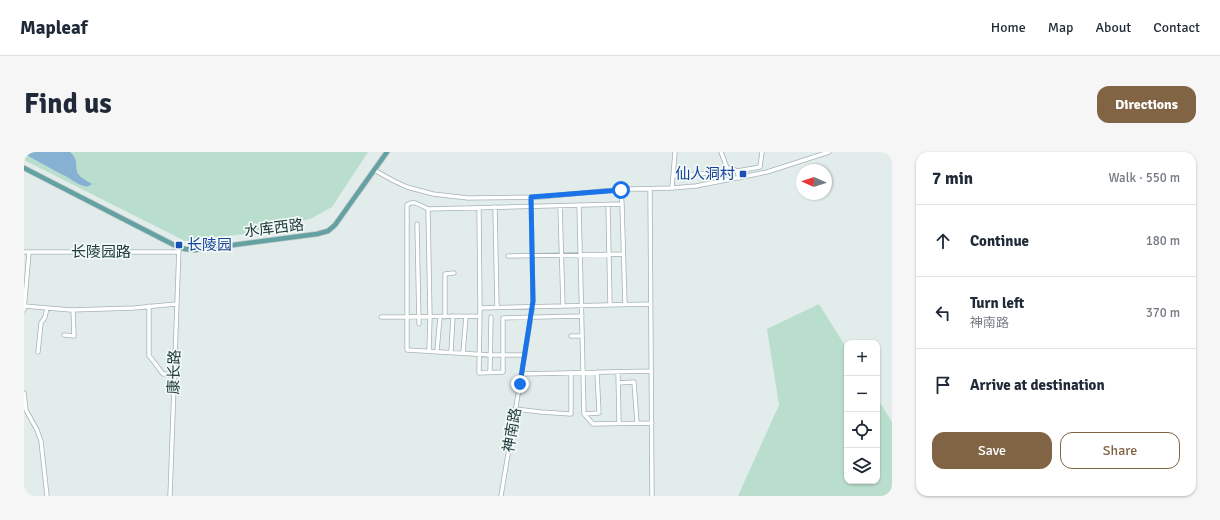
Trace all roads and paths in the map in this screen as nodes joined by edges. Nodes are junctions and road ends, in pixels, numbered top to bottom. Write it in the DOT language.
graph roads {
  1 [pos="387,152"];
  2 [pos="675,152"];
  3 [pos="721,152"];
  4 [pos="762,152"];
  5 [pos="829,152"];
  6 [pos="24,168"];
  7 [pos="727,168"];
  8 [pos="374,170"];
  9 [pos="738,172"];
  10 [pos="673,176"];
  11 [pos="739,178"];
  12 [pos="650,188"];
  13 [pos="672,188"];
  14 [pos="621,190"];
  15 [pos="531,197"];
  16 [pos="622,204"];
  17 [pos="579,205"];
  18 [pos="608,205"];
  19 [pos="531,206"];
  20 [pos="560,206"];
  21 [pos="495,207"];
  22 [pos="479,208"];
  23 [pos="428,209"];
  24 [pos="418,224"];
  25 [pos="178,250"];
  26 [pos="24,252"];
  27 [pos="29,253"];
  28 [pos="609,254"];
  29 [pos="623,254"];
  30 [pos="562,255"];
  31 [pos="580,255"];
  32 [pos="508,256"];
  33 [pos="532,256"];
  34 [pos="454,273"];
  35 [pos="176,304"];
  36 [pos="651,304"];
  37 [pos="610,305"];
  38 [pos="624,305"];
  39 [pos="24,306"];
  40 [pos="149,306"];
  41 [pos="563,306"];
  42 [pos="581,306"];
  43 [pos="532,307"];
  44 [pos="47,308"];
  45 [pos="480,308"];
  46 [pos="497,308"];
  47 [pos="24,310"];
  48 [pos="73,310"];
  49 [pos="453,316"];
  50 [pos="466,316"];
  51 [pos="480,316"];
  52 [pos="582,316"];
  53 [pos="381,317"];
  54 [pos="407,317"];
  55 [pos="419,317"];
  56 [pos="430,317"];
  57 [pos="440,317"];
  58 [pos="445,317"];
  59 [pos="490,317"];
  60 [pos="531,317"];
  61 [pos="419,324"];
  62 [pos="64,334"];
  63 [pos="571,336"];
  64 [pos="582,336"];
  65 [pos="428,351"];
  66 [pos="437,351"];
  67 [pos="38,352"];
  68 [pos="451,352"];
  69 [pos="463,353"];
  70 [pos="479,354"];
  71 [pos="490,355"];
  72 [pos="525,355"];
  73 [pos="503,356"];
  74 [pos="651,371"];
  75 [pos="490,372"];
  76 [pos="583,372"];
  77 [pos="597,372"];
  78 [pos="618,372"];
  79 [pos="571,373"];
  80 [pos="174,374"];
  81 [pos="522,374"];
  82 [pos="618,383"];
  83 [pos="24,392"];
  84 [pos="515,409"];
  85 [pos="584,414"];
  86 [pos="620,423"];
  87 [pos="637,423"];
  88 [pos="652,423"];
  89 [pos="47,496"];
  90 [pos="170,496"];
  91 [pos="501,496"];
  92 [pos="652,496"];
  1 -- 8 [label="main road, 水库西路"];
  2 -- 10 [label="street"];
  3 -- 7 [label="street"];
  4 -- 9 [label="street"];
  5 -- 11 [label="street"];
  6 -- 25 [label="main road, 水库西路"];
  7 -- 9 [label="street"];
  7 -- 10 [label="street"];
  8 -- 15 [label="street"];
  8 -- 25 [label="main road, 水库西路"];
  9 -- 11 [label="street"];
  10 -- 13 [label="street"];
  11 -- 13 [label="street"];
  12 -- 13 [label="street"];
  12 -- 14 [label="street"];
  12 -- 36 [label="street"];
  14 -- 15 [label="street"];
  14 -- 16 [label="street"];
  15 -- 19 [label="street, 神南路"];
  16 -- 18 [label="street"];
  16 -- 29 [label="street"];
  17 -- 18 [label="street"];
  17 -- 20 [label="street"];
  17 -- 31 [label="street"];
  18 -- 28 [label="street"];
  19 -- 20 [label="street"];
  19 -- 21 [label="street"];
  19 -- 33 [label="street, 神南路"];
  20 -- 30 [label="street"];
  21 -- 22 [label="street"];
  21 -- 46 [label="street"];
  22 -- 23 [label="street"];
  22 -- 45 [label="street"];
  23 -- 54 [label="street"];
  23 -- 56 [label="street"];
  24 -- 55 [label="street"];
  25 -- 27 [label="street, 长陵园路"];
  25 -- 35 [label="street, 康长路"];
  26 -- 27 [label="street, 长陵园路"];
  27 -- 39 [label="street"];
  28 -- 29 [label="street"];
  28 -- 31 [label="street"];
  28 -- 37 [label="street"];
  29 -- 38 [label="street"];
  30 -- 31 [label="street"];
  30 -- 33 [label="street"];
  30 -- 41 [label="street"];
  31 -- 42 [label="street"];
  32 -- 33 [label="street"];
  33 -- 43 [label="street, 神南路"];
  34 -- 58 [label="street"];
  35 -- 40 [label="street"];
  35 -- 80 [label="street, 康长路"];
  36 -- 38 [label="street"];
  36 -- 74 [label="street"];
  37 -- 38 [label="street"];
  37 -- 42 [label="street"];
  39 -- 44 [label="street"];
  39 -- 47 [label="street"];
  40 -- 48 [label="street"];
  40 -- 80 [label="street"];
  41 -- 42 [label="street"];
  41 -- 43 [label="street"];
  42 -- 52 [label="street"];
  43 -- 46 [label="street"];
  43 -- 60 [label="street, 神南路"];
  44 -- 48 [label="street"];
  44 -- 67 [label="street"];
  45 -- 46 [label="street"];
  45 -- 51 [label="street"];
  48 -- 62 [label="street"];
  49 -- 50 [label="street"];
  49 -- 58 [label="street"];
  49 -- 68 [label="street"];
  50 -- 51 [label="street"];
  50 -- 69 [label="street"];
  51 -- 70 [label="street"];
  52 -- 60 [label="street"];
  52 -- 64 [label="street"];
  53 -- 54 [label="street"];
  54 -- 55 [label="street"];
  54 -- 65 [label="street"];
  55 -- 56 [label="street"];
  55 -- 61 [label="street"];
  56 -- 57 [label="street"];
  56 -- 65 [label="street"];
  57 -- 58 [label="street"];
  57 -- 66 [label="street"];
  59 -- 71 [label="street"];
  60 -- 72 [label="street, 神南路"];
  60 -- 73 [label="street"];
  63 -- 64 [label="street"];
  64 -- 76 [label="street"];
  65 -- 66 [label="street"];
  66 -- 68 [label="street"];
  68 -- 69 [label="street"];
  69 -- 70 [label="street"];
  70 -- 71 [label="street"];
  70 -- 75 [label="street"];
  71 -- 73 [label="street"];
  71 -- 75 [label="street"];
  72 -- 73 [label="street"];
  72 -- 81 [label="street, 神南路"];
  73 -- 75 [label="street"];
  74 -- 78 [label="street"];
  74 -- 88 [label="street"];
  76 -- 77 [label="street"];
  76 -- 79 [label="street"];
  76 -- 85 [label="street"];
  77 -- 78 [label="street"];
  77 -- 85 [label="street"];
  78 -- 82 [label="street"];
  79 -- 81 [label="street"];
  79 -- 84 [label="street"];
  80 -- 90 [label="street, 康长路"];
  81 -- 84 [label="street, 神南路"];
  82 -- 86 [label="street"];
  82 -- 87 [label="street"];
  83 -- 89 [label="street"];
  84 -- 91 [label="street, 神南路"];
  85 -- 86 [label="street"];
  86 -- 87 [label="street"];
  87 -- 88 [label="street"];
  88 -- 92 [label="street"];
}
